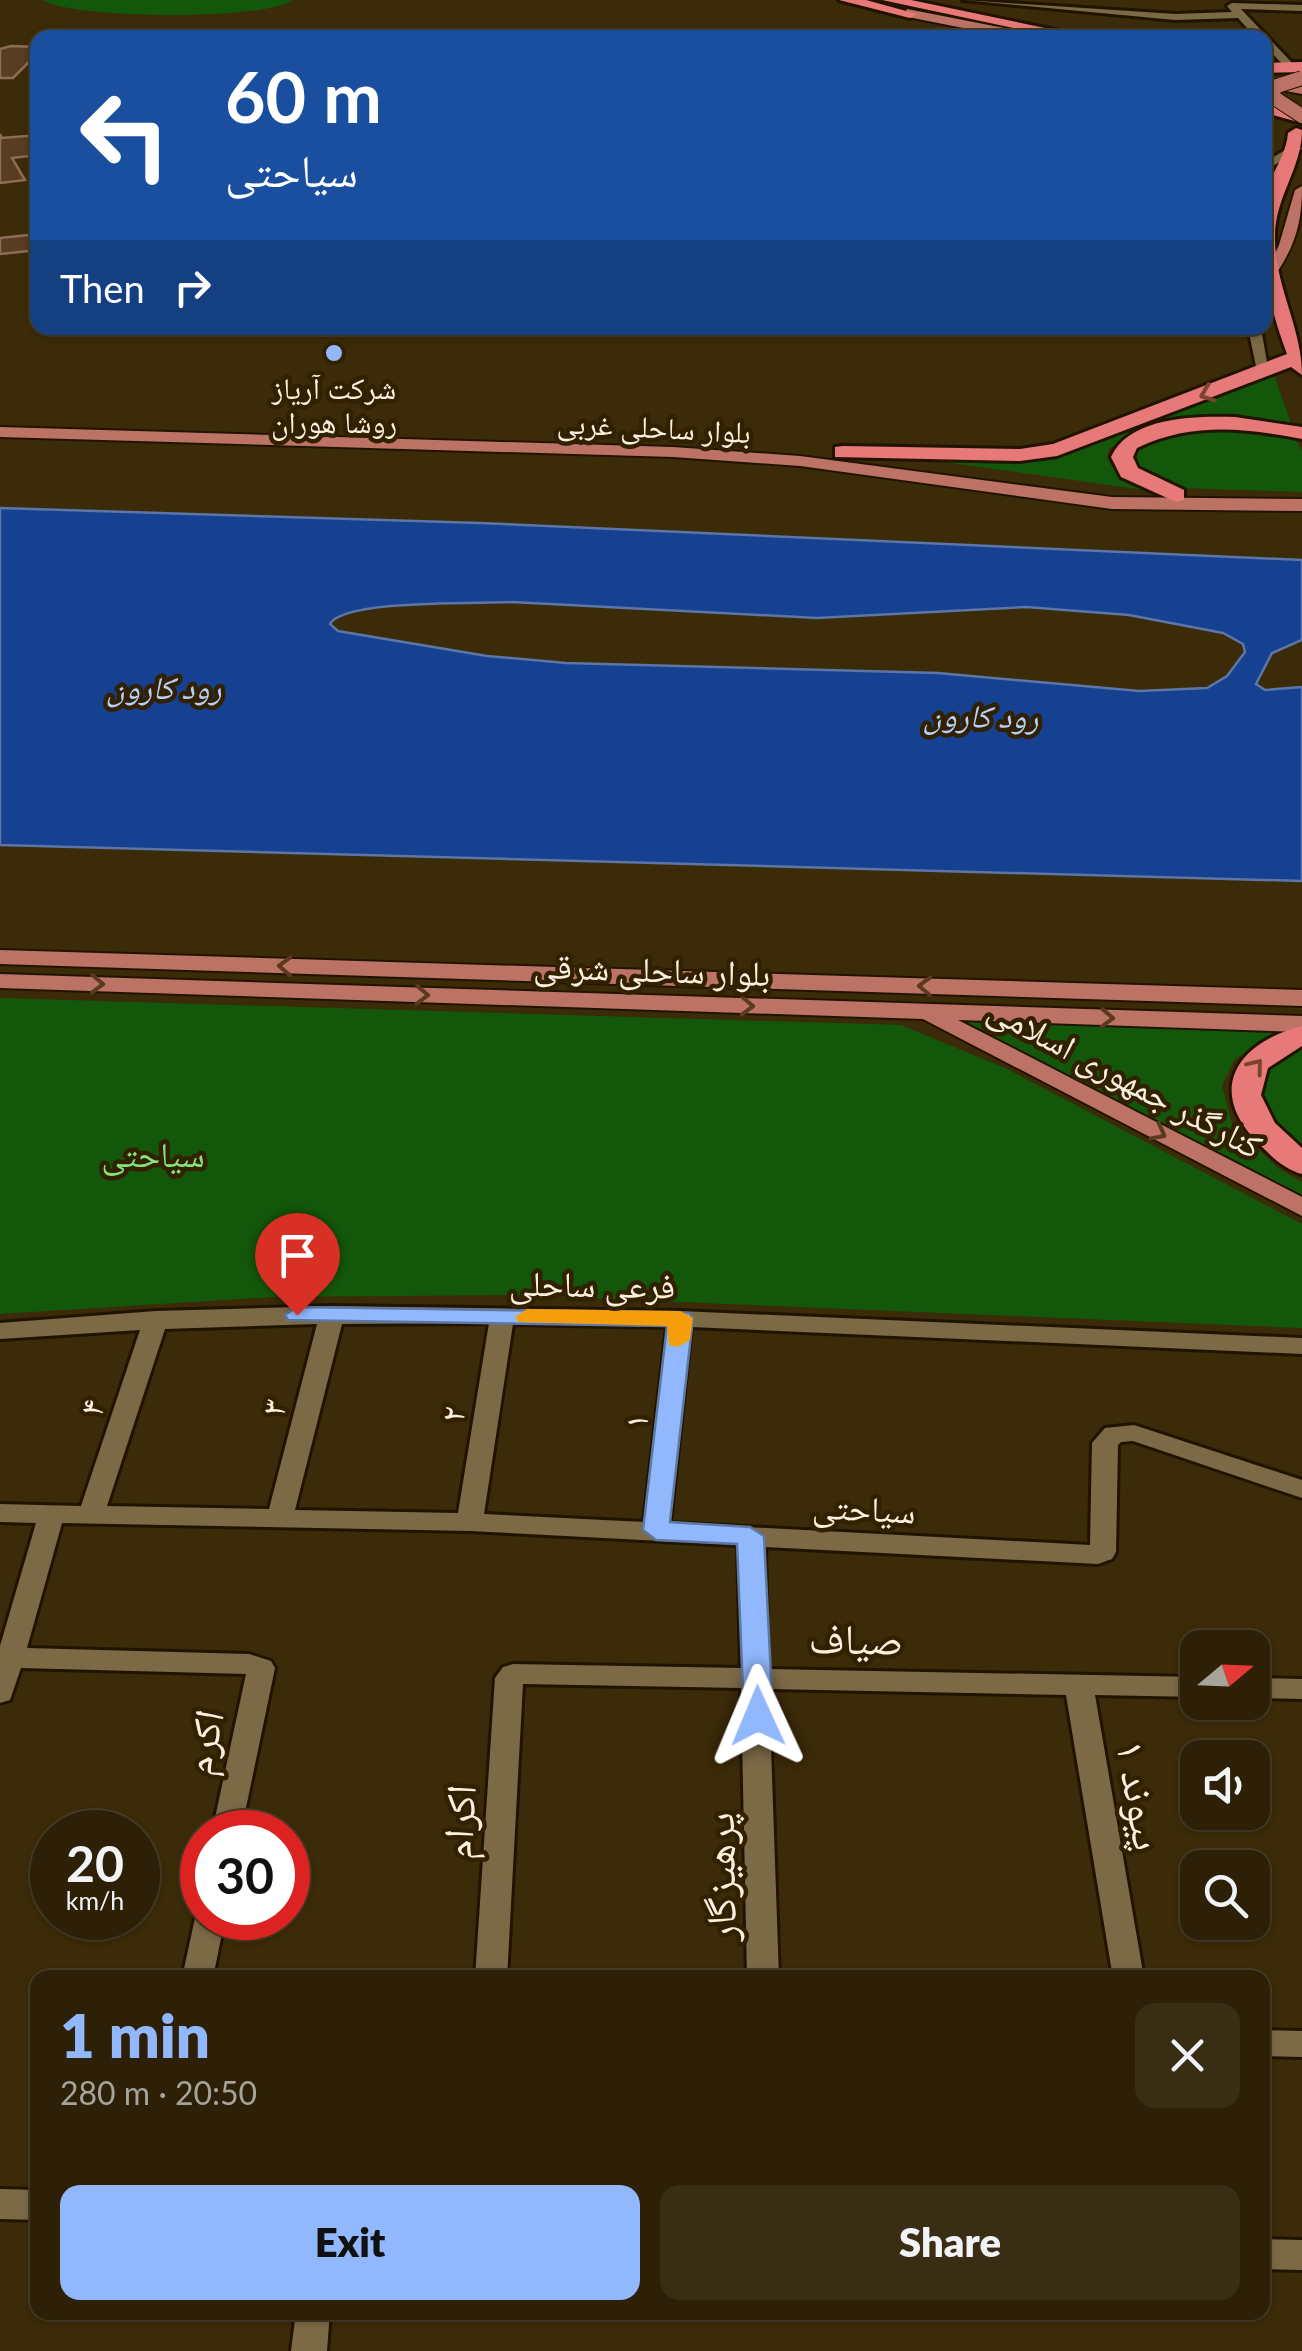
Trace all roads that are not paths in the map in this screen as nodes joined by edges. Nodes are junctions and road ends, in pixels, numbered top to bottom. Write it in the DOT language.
graph roads {
  1 [pos="846,0"];
  2 [pos="892,0"];
  3 [pos="968,0"];
  4 [pos="1186,0"];
  5 [pos="1007,1"];
  6 [pos="1229,3"];
  7 [pos="934,8"];
  8 [pos="1302,8"];
  9 [pos="907,13"];
  10 [pos="1206,17"];
  11 [pos="990,18"];
  12 [pos="1245,20"];
  13 [pos="1144,22"];
  14 [pos="978,30"];
  15 [pos="994,30"];
  16 [pos="1025,30"];
  17 [pos="1048,30"];
  18 [pos="1255,30"];
  19 [pos="1284,75"];
  20 [pos="1272,112"];
  21 [pos="1300,129"];
  22 [pos="1272,160"];
  23 [pos="1302,190"];
  24 [pos="1272,205"];
  25 [pos="1272,268"];
  26 [pos="1272,277"];
  27 [pos="1256,335"];
  28 [pos="1300,363"];
  29 [pos="1264,371"];
  30 [pos="0,428"];
  31 [pos="1302,434"];
  32 [pos="0,445"];
  33 [pos="844,452"];
  34 [pos="1176,495"];
  35 [pos="1302,501"];
  36 [pos="1302,519"];
  37 [pos="0,957"];
  38 [pos="0,981"];
  39 [pos="873,997"];
  40 [pos="1302,998"];
  41 [pos="916,1011"];
  42 [pos="1302,1024"];
  43 [pos="1302,1035"];
  44 [pos="1302,1164"];
  45 [pos="1302,1208"];
  46 [pos="332,1314"];
  47 [pos="502,1316"];
  48 [pos="680,1318"];
  49 [pos="156,1319"];
  50 [pos="0,1331"];
  51 [pos="1302,1346"];
  52 [pos="1302,1489"];
  53 [pos="0,1513"];
  54 [pos="52,1514"];
  55 [pos="92,1516"];
  56 [pos="280,1518"];
  57 [pos="470,1522"];
  58 [pos="656,1530"];
  59 [pos="750,1536"];
  60 [pos="5,1658"];
  61 [pos="513,1674"];
  62 [pos="758,1679"];
  63 [pos="1079,1686"];
  64 [pos="1180,1688"];
  65 [pos="1270,1688"];
  66 [pos="1302,1689"];
  67 [pos="0,1693"];
  68 [pos="232,1810"];
  69 [pos="205,1940"];
  70 [pos="199,1970"];
  71 [pos="491,1970"];
  72 [pos="763,1970"];
  73 [pos="1128,1970"];
  74 [pos="1270,2042"];
  75 [pos="1302,2044"];
  76 [pos="0,2204"];
  77 [pos="30,2205"];
  78 [pos="1270,2254"];
  79 [pos="1302,2255"];
  80 [pos="311,2320"];
  81 [pos="309,2351"];
  1 -- 9 [label="highway"];
  2 -- 7 [label="highway"];
  3 -- 5 [label="street"];
  4 -- 10 [label="street"];
  5 -- 11 [label="street"];
  5 -- 13 [label="street"];
  6 -- 8 [label="street"];
  6 -- 12 [label="street"];
  7 -- 11 [label="highway"];
  7 -- 16 [label="main road"];
  9 -- 14 [label="highway"];
  9 -- 15 [label="main road"];
  10 -- 12 [label="street"];
  10 -- 13 [label="street"];
  11 -- 17 [label="highway"];
  12 -- 13 [label="street"];
  12 -- 18 [label="street"];
  19 -- 21 [label="main road, bridge"];
  20 -- 21 [label="highway"];
  21 -- 22 [label="street"];
  21 -- 24 [label="highway"];
  23 -- 25 [label="main road"];
  26 -- 28 [label="highway"];
  27 -- 29 [label="street"];
  28 -- 29 [label="highway"];
  29 -- 33 [label="highway, one-way"];
  30 -- 33 [label="main road, بلوار ساحلی غربی"];
  30 -- 35 [label="main road, بلوار ساحلی غربی"];
  31 -- 34 [label="highway"];
  32 -- 36 [label="main road, بلوار ساحلی غربی"];
  33 -- 34 [label="main road, بلوار ساحلی غربی"];
  34 -- 35 [label="main road, بلوار ساحلی غربی"];
  39 -- 37 [label="main road, بلوار ساحلی شرقی, one-way"];
  38 -- 39 [label="main road, بلوار ساحلی شرقی, one-way"];
  40 -- 39 [label="main road, بلوار ساحلی شرقی, one-way"];
  39 -- 41 [label="main road, بلوار ساحلی شرقی"];
  41 -- 42 [label="main road, بلوار ساحلی شرقی, one-way"];
  41 -- 45 [label="main road, کنارگذر جمهوری اسلامی, one-way"];
  44 -- 43 [label="highway, one-way"];
  46 -- 47 [label="street, فرعی ساحلی"];
  46 -- 49 [label="street, فرعی ساحلی"];
  46 -- 56 [label="street, ۳"];
  47 -- 48 [label="street, فرعی ساحلی"];
  47 -- 57 [label="street, ۲"];
  48 -- 51 [label="street, فرعی ساحلی"];
  48 -- 58 [label="street, ۱"];
  49 -- 50 [label="street, فرعی ساحلی"];
  49 -- 55 [label="street, ۴"];
  52 -- 59 [label="street, سیاحتی"];
  53 -- 54 [label="street, سیاحتی"];
  54 -- 55 [label="street, سیاحتی"];
  54 -- 60 [label="street"];
  55 -- 56 [label="street, سیاحتی"];
  56 -- 57 [label="street, سیاحتی"];
  57 -- 58 [label="street, سیاحتی"];
  58 -- 59 [label="street, سیاحتی"];
  59 -- 62 [label="street, پرهیزگار"];
  60 -- 67 [label="street"];
  60 -- 68 [label="street, اکرم"];
  61 -- 62 [label="street, صیاف"];
  61 -- 71 [label="street, اکرام"];
  62 -- 63 [label="street, صیاف"];
  62 -- 72 [label="street, پرهیزگار"];
  63 -- 64 [label="street, صیاف"];
  63 -- 73 [label="street, پیوند ۱"];
  65 -- 66 [label="street"];
  69 -- 70 [label="street"];
  74 -- 75 [label="street"];
  76 -- 77 [label="street"];
  78 -- 79 [label="street"];
  80 -- 81 [label="street"];
}
